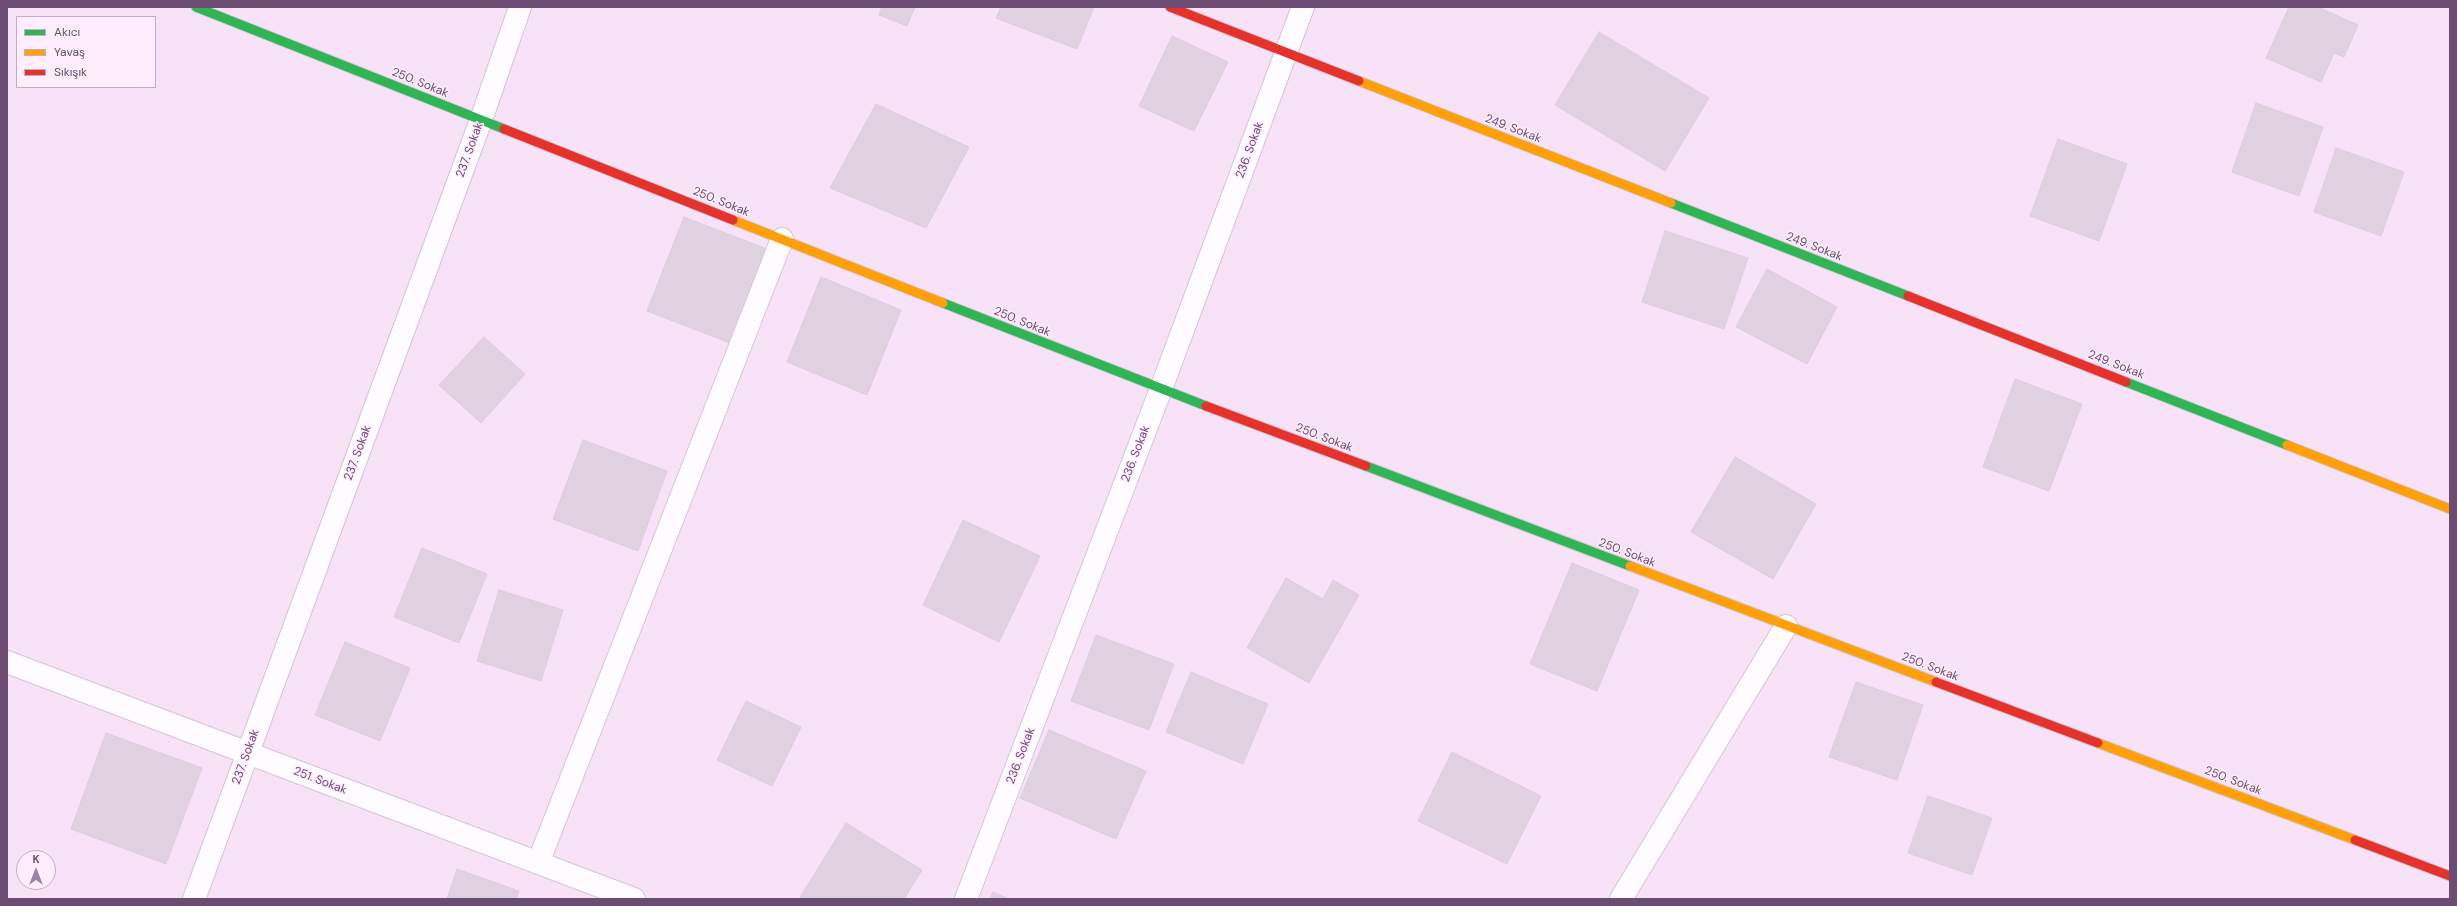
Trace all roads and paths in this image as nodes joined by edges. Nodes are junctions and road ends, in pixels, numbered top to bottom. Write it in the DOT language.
graph roads {
  1 [pos="196,7"];
  2 [pos="520,7"];
  3 [pos="1170,7"];
  4 [pos="1303,7"];
  5 [pos="1286,53"];
  6 [pos="481,120"];
  7 [pos="782,239"];
  8 [pos="1161,390"];
  9 [pos="2450,509"];
  10 [pos="1786,626"];
  11 [pos="7,662"];
  12 [pos="248,753"];
  13 [pos="538,863"];
  14 [pos="2450,876"];
  15 [pos="194,899"];
  16 [pos="634,899"];
  17 [pos="966,899"];
  18 [pos="1621,899"];
  1 -- 6 [label="street, 250. Sokak"];
  2 -- 6 [label="street, 237. Sokak"];
  3 -- 5 [label="street, 249. Sokak"];
  4 -- 5 [label="street, 236. Sokak"];
  5 -- 8 [label="street, 236. Sokak"];
  5 -- 9 [label="street, 249. Sokak"];
  6 -- 7 [label="street, 250. Sokak"];
  6 -- 12 [label="street, 237. Sokak"];
  7 -- 8 [label="street, 250. Sokak"];
  7 -- 13 [label="street"];
  8 -- 10 [label="street, 250. Sokak"];
  8 -- 17 [label="street, 236. Sokak"];
  10 -- 14 [label="street, 250. Sokak"];
  10 -- 18 [label="street"];
  11 -- 12 [label="street, 251. Sokak"];
  12 -- 13 [label="street, 251. Sokak"];
  12 -- 15 [label="street, 237. Sokak"];
  13 -- 16 [label="street, 251. Sokak"];
}
